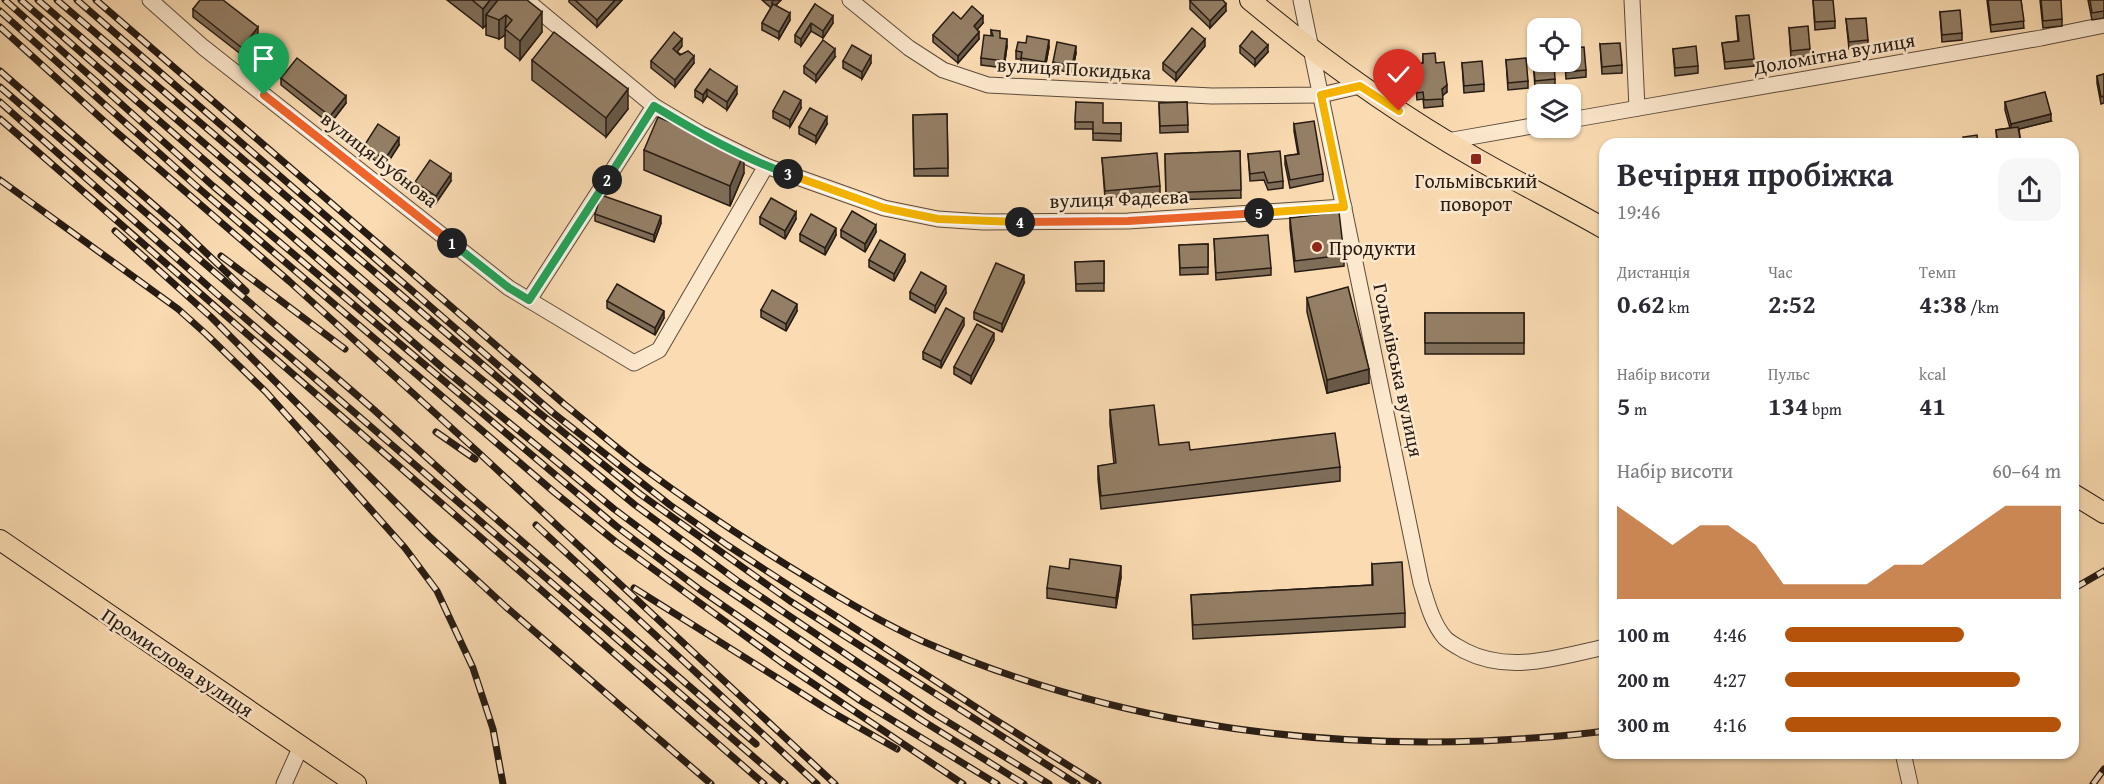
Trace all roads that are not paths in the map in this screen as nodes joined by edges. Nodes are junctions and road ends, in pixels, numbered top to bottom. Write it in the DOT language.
graph roads {
  1 [pos="150,0"];
  2 [pos="526,0"];
  3 [pos="850,0"];
  4 [pos="1250,0"];
  5 [pos="1301,0"];
  6 [pos="1632,0"];
  7 [pos="542,5"];
  8 [pos="2104,25"];
  9 [pos="1310,50"];
  10 [pos="1360,86"];
  11 [pos="1321,95"];
  12 [pos="654,106"];
  13 [pos="1637,108"];
  14 [pos="1581,118"];
  15 [pos="1527,127"];
  16 [pos="1447,141"];
  17 [pos="766,166"];
  18 [pos="1344,207"];
  19 [pos="1599,226"];
  20 [pos="529,300"];
  21 [pos="2079,498"];
  22 [pos="2104,513"];
  23 [pos="0,540"];
  24 [pos="1599,648"];
  25 [pos="301,746"];
  26 [pos="1905,759"];
  27 [pos="284,784"];
  28 [pos="356,784"];
  29 [pos="1910,784"];
  1 -- 20 [label="street, вулиця Бубнова"];
  2 -- 7 [label="street, вулиця Фадєєва"];
  3 -- 11 [label="street, вулиця Покидька"];
  4 -- 9 [label="main road"];
  5 -- 9 [label="street, Гольмівська вулиця"];
  6 -- 13 [label="street"];
  7 -- 12 [label="street, вулиця Фадєєва"];
  8 -- 13 [label="street, Доломітна вулиця"];
  9 -- 10 [label="main road"];
  9 -- 11 [label="street, Гольмівська вулиця"];
  10 -- 11 [label="street, вулиця Покидька"];
  10 -- 16 [label="main road"];
  11 -- 18 [label="street, Гольмівська вулиця"];
  12 -- 17 [label="street, вулиця Фадєєва"];
  12 -- 20 [label="street"];
  13 -- 14 [label="street, Доломітна вулиця"];
  15 -- 16 [label="street"];
  16 -- 19 [label="main road"];
  17 -- 18 [label="street, вулиця Фадєєва"];
  17 -- 20 [label="street, вулиця Бубнова"];
  18 -- 24 [label="street, Гольмівська вулиця"];
  21 -- 22 [label="main road"];
  23 -- 25 [label="main road, Промислова вулиця"];
  25 -- 27 [label="street"];
  25 -- 28 [label="main road, Промислова вулиця"];
  26 -- 29 [label="street"];
}
